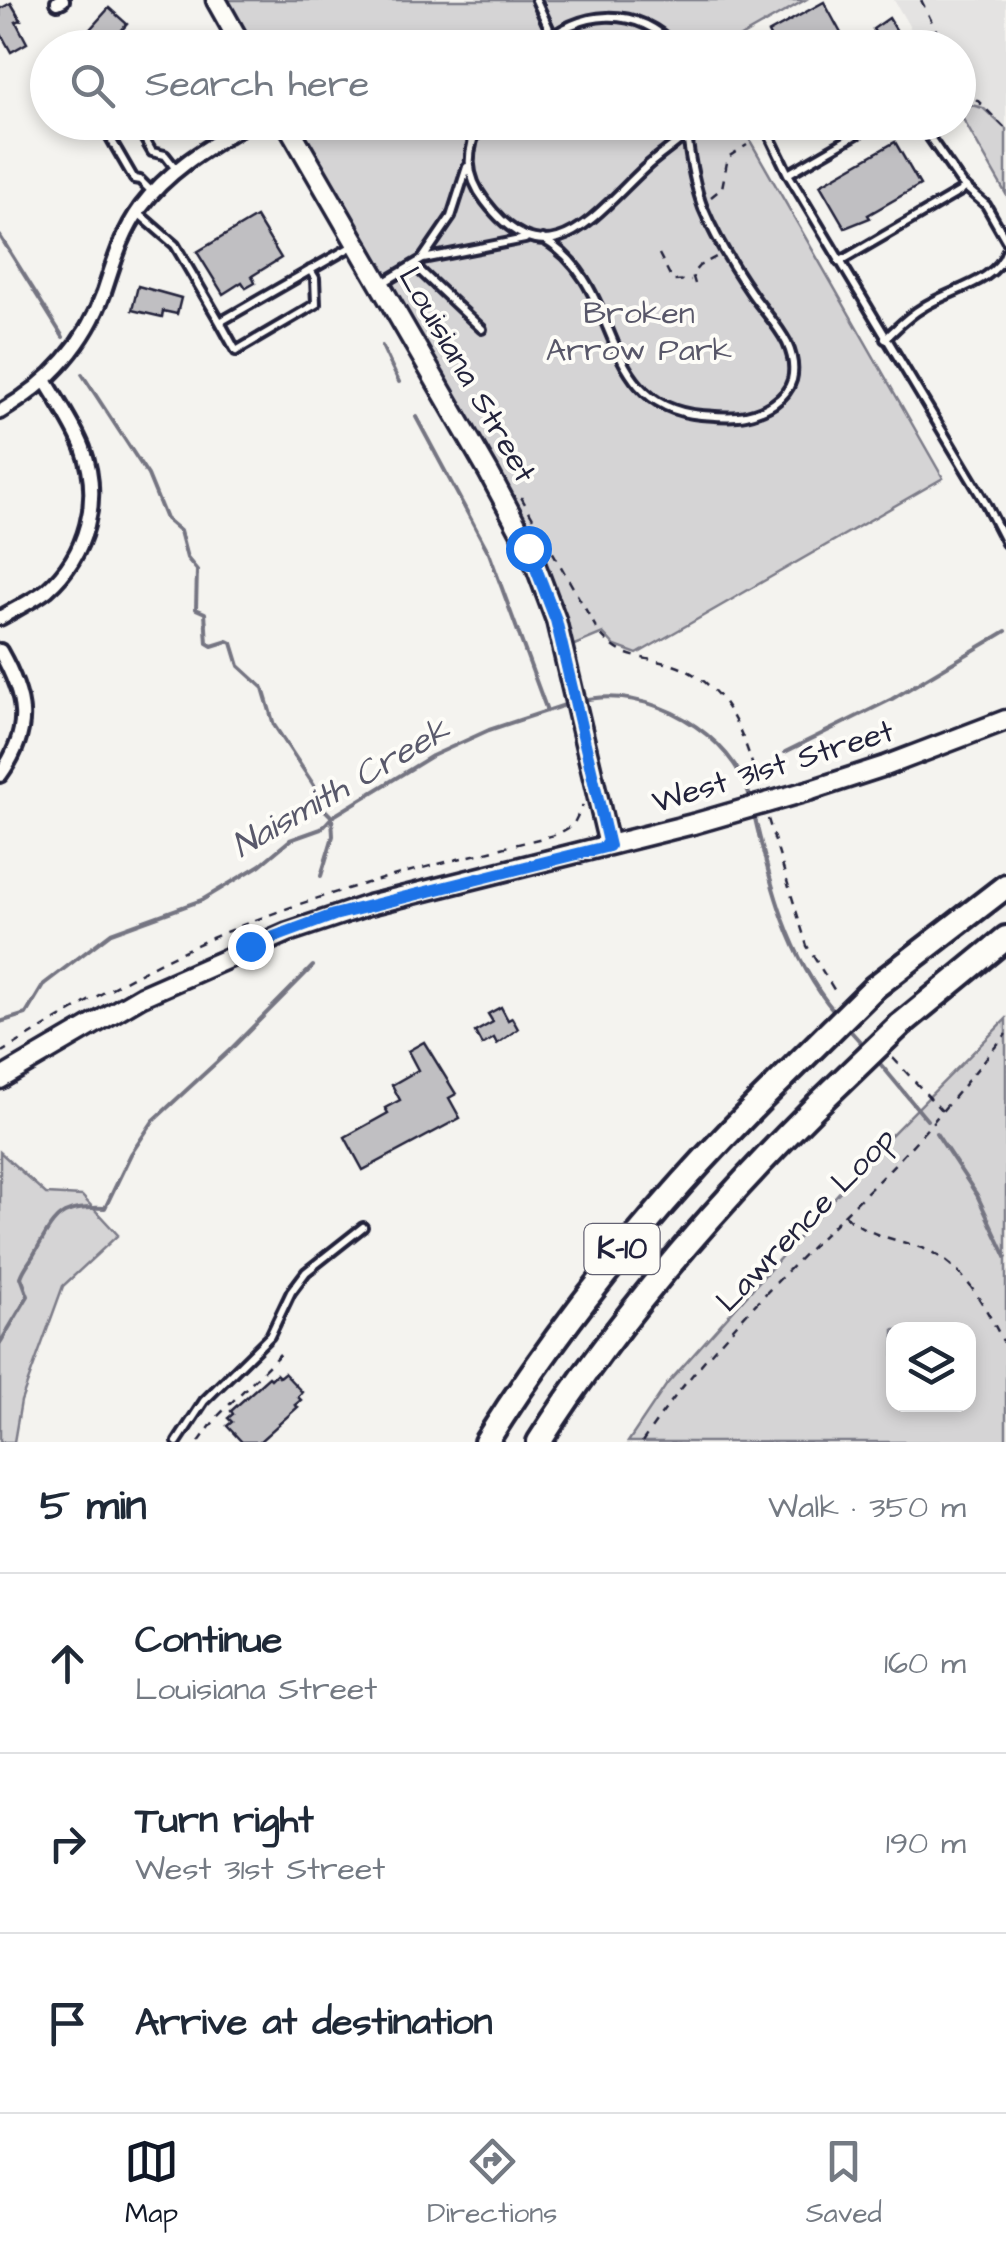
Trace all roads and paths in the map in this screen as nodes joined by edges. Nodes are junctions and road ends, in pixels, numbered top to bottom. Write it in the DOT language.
graph roads {
  1 [pos="216,0"];
  2 [pos="536,0"];
  3 [pos="921,0"];
  4 [pos="233,30"];
  5 [pos="550,30"];
  6 [pos="560,30"];
  7 [pos="656,30"];
  8 [pos="936,30"];
  9 [pos="976,101"];
  10 [pos="1006,130"];
  11 [pos="111,140"];
  12 [pos="145,140"];
  13 [pos="222,140"];
  14 [pos="296,140"];
  15 [pos="474,140"];
  16 [pos="680,140"];
  17 [pos="688,140"];
  18 [pos="772,140"];
  19 [pos="847,140"];
  20 [pos="932,140"];
  21 [pos="747,146"];
  22 [pos="467,164"];
  23 [pos="176,169"];
  24 [pos="788,174"];
  25 [pos="966,188"];
  26 [pos="153,192"];
  27 [pos="701,202"];
  28 [pos="137,212"];
  29 [pos="526,238"];
  30 [pos="543,239"];
  31 [pos="1006,240"];
  32 [pos="356,244"];
  33 [pos="726,251"];
  34 [pos="1006,252"];
  35 [pos="659,254"];
  36 [pos="422,260"];
  37 [pos="839,262"];
  38 [pos="414,264"];
  39 [pos="310,270"];
  40 [pos="380,284"];
  41 [pos="220,322"];
  42 [pos="482,329"];
  43 [pos="885,338"];
  44 [pos="45,380"];
  45 [pos="0,412"];
  46 [pos="519,494"];
  47 [pos="1006,543"];
  48 [pos="0,618"];
  49 [pos="0,651"];
  50 [pos="1006,720"];
  51 [pos="0,775"];
  52 [pos="762,796"];
  53 [pos="768,815"];
  54 [pos="609,846"];
  55 [pos="1006,886"];
  56 [pos="1006,938"];
  57 [pos="840,998"];
  58 [pos="1006,1034"];
  59 [pos="891,1055"];
  60 [pos="0,1078"];
  61 [pos="942,1111"];
  62 [pos="844,1214"];
  63 [pos="364,1227"];
  64 [pos="1006,1347"];
  65 [pos="280,1354"];
  66 [pos="177,1442"];
  67 [pos="199,1442"];
  68 [pos="486,1442"];
  69 [pos="539,1442"];
  70 [pos="642,1442"];
  1 -- 4 [label="main road"];
  2 -- 5 [label="lane"];
  3 -- 8 [label="path"];
  6 -- 7 [label="lane"];
  9 -- 10 [label="path"];
  11 -- 26 [label="lane"];
  12 -- 23 [label="lane"];
  13 -- 23 [label="street"];
  14 -- 32 [label="main road, Louisiana Street"];
  15 -- 22 [label="lane"];
  16 -- 30 [label="lane"];
  17 -- 27 [label="lane"];
  18 -- 24 [label="lane"];
  19 -- 24 [label="lane"];
  20 -- 25 [label="lane"];
  21 -- 27 [label="path"];
  22 -- 29 [label="lane"];
  22 -- 36 [label="lane"];
  23 -- 26 [label="street"];
  24 -- 37 [label="lane"];
  25 -- 31 [label="lane"];
  25 -- 37 [label="lane"];
  26 -- 28 [label="street"];
  27 -- 33 [label="lane"];
  28 -- 41 [label="lane"];
  28 -- 44 [label="street"];
  29 -- 30 [label="lane"];
  29 -- 36 [label="lane"];
  30 -- 33 [label="lane"];
  32 -- 39 [label="lane"];
  32 -- 40 [label="main road, Louisiana Street"];
  33 -- 35 [label="path"];
  34 -- 43 [label="lane"];
  36 -- 38 [label="lane"];
  37 -- 43 [label="lane"];
  38 -- 40 [label="lane"];
  38 -- 42 [label="lane"];
  39 -- 41 [label="lane"];
  39 -- 41 [label="lane"];
  40 -- 54 [label="main road, Louisiana Street"];
  43 -- 47 [label="lane"];
  44 -- 45 [label="street"];
  44 -- 48 [label="street"];
  46 -- 52 [label="path"];
  49 -- 51 [label="street"];
  50 -- 54 [label="main road, West 31st Street, bridge"];
  53 -- 57 [label="path"];
  54 -- 60 [label="main road, West 31st Street"];
  55 -- 68 [label="highway, K-10, bridge"];
  56 -- 69 [label="highway, K-10, bridge"];
  58 -- 61 [label="path, Lawrence Loop"];
  59 -- 61 [label="path"];
  61 -- 62 [label="path, Lawrence Loop"];
  62 -- 64 [label="path"];
  62 -- 70 [label="path, Lawrence Loop"];
  63 -- 66 [label="lane"];
  65 -- 67 [label="path"];
}
